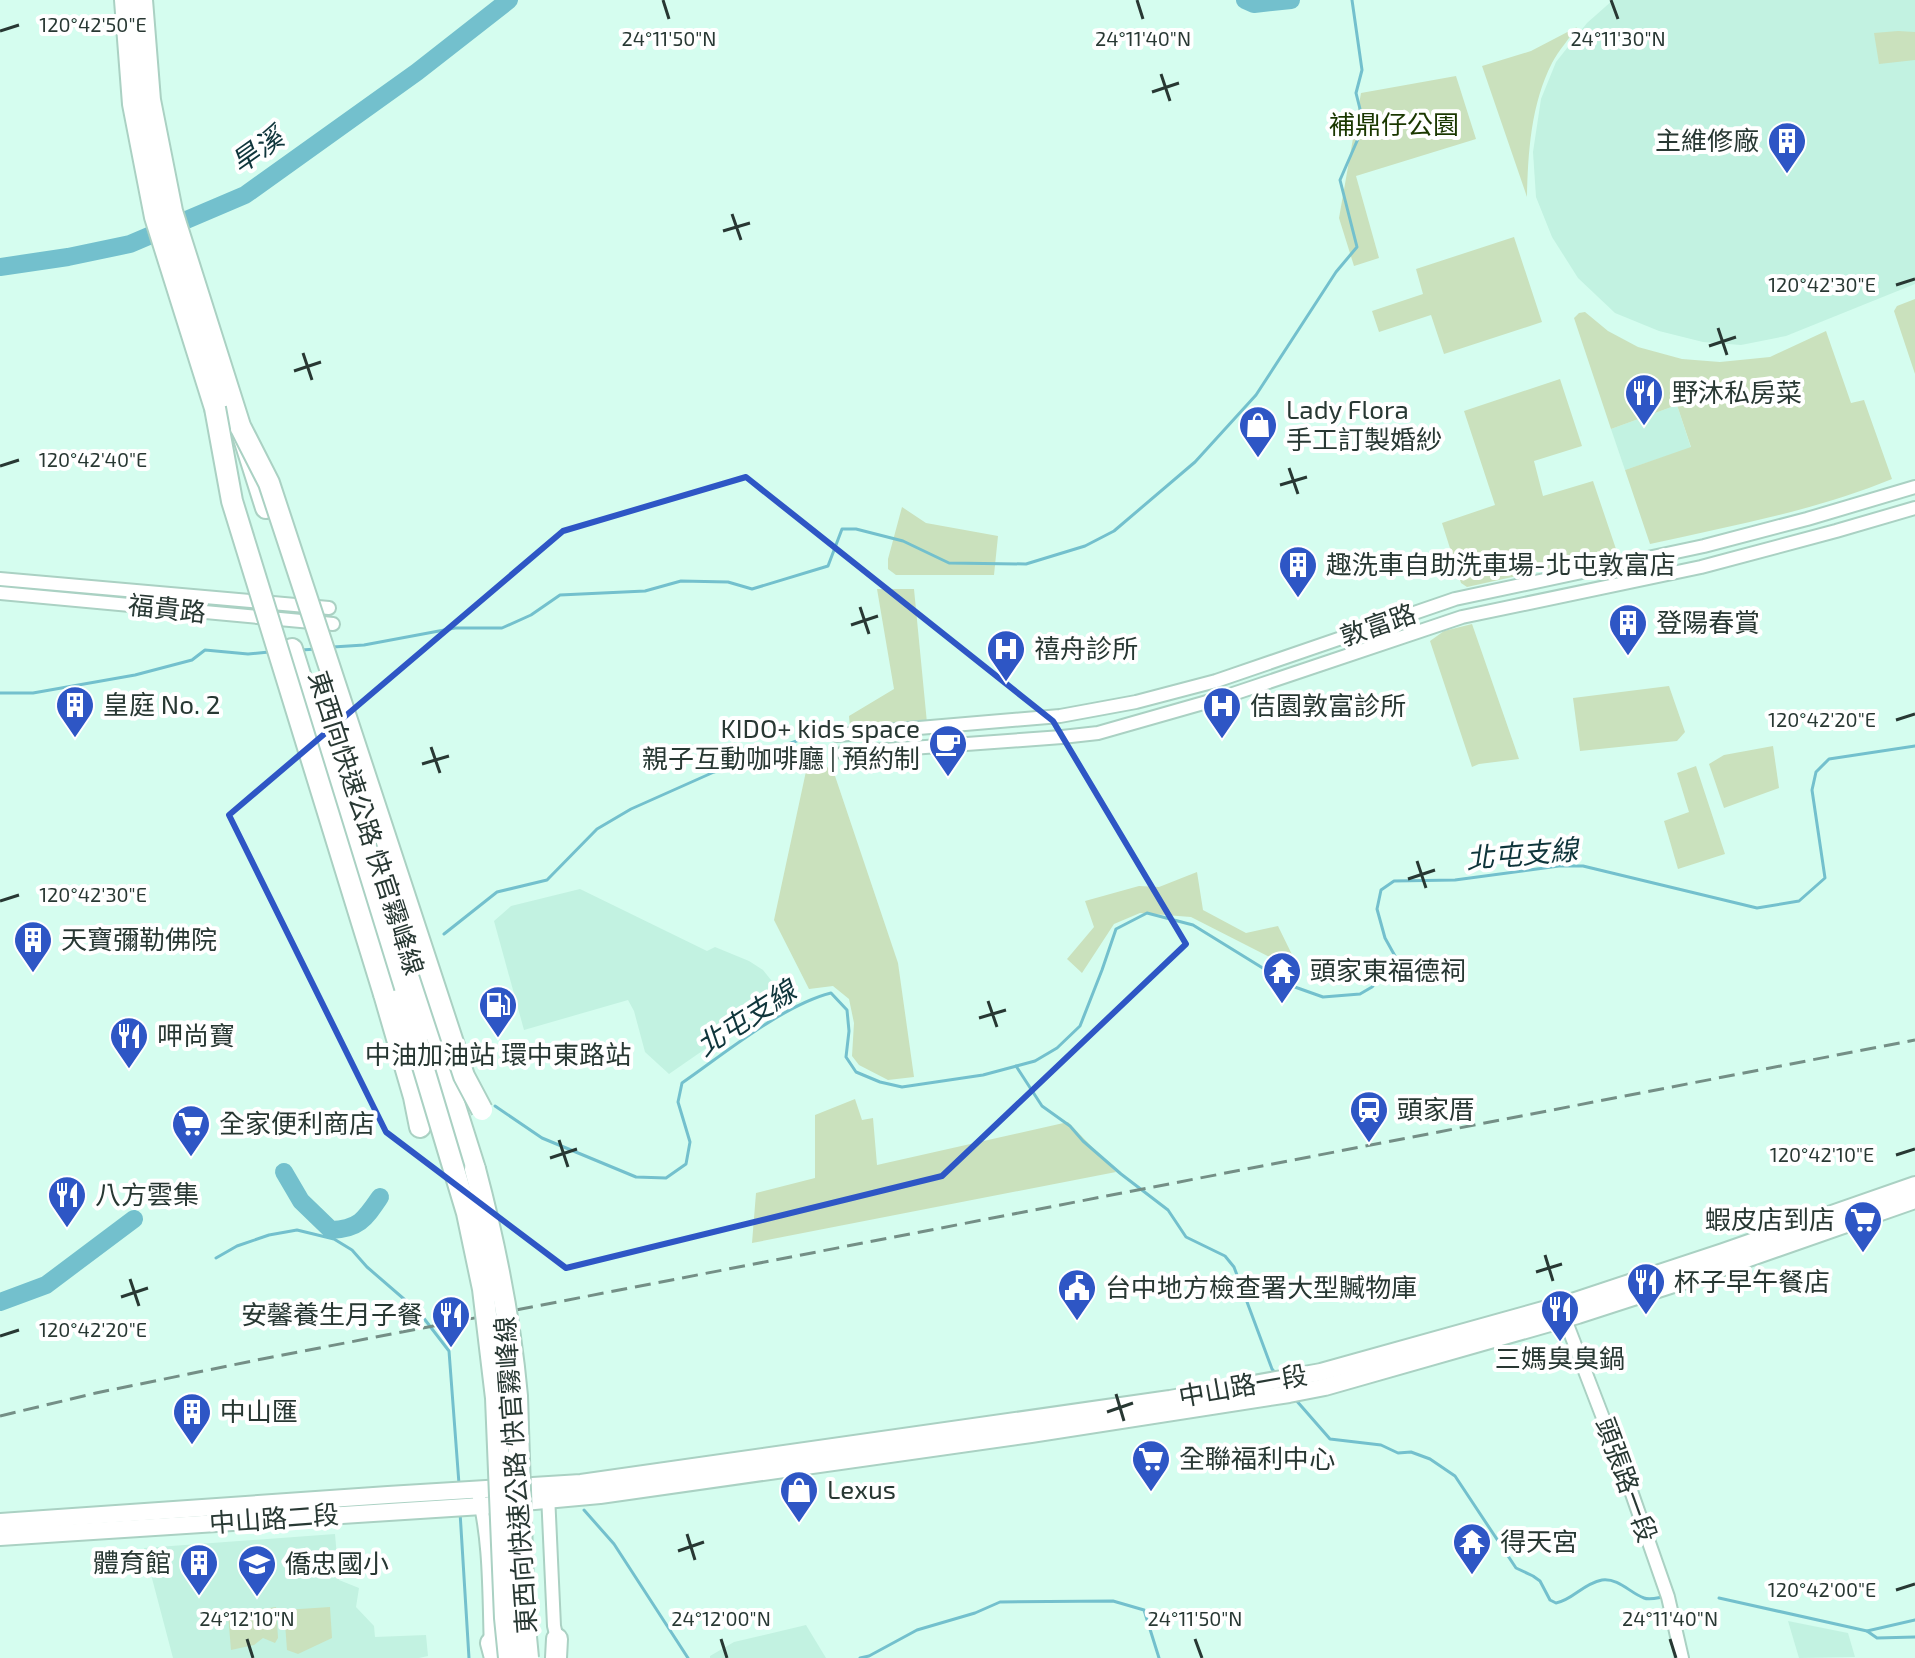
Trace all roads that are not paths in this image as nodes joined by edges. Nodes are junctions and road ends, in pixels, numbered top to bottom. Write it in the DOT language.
graph roads {
  1 [pos="125,0"];
  2 [pos="142,0"];
  3 [pos="215,408"];
  4 [pos="241,428"];
  5 [pos="1915,487"];
  6 [pos="1915,508"];
  7 [pos="0,579"];
  8 [pos="0,593"];
  9 [pos="329,608"];
  10 [pos="333,624"];
  11 [pos="837,735"];
  12 [pos="843,753"];
  13 [pos="482,1110"];
  14 [pos="420,1127"];
  15 [pos="1915,1185"];
  16 [pos="1915,1200"];
  17 [pos="1563,1312"];
  18 [pos="548,1494"];
  19 [pos="480,1498"];
  20 [pos="0,1522"];
  21 [pos="0,1537"];
  22 [pos="557,1652"];
  23 [pos="492,1653"];
  24 [pos="509,1658"];
  25 [pos="528,1658"];
  26 [pos="1682,1658"];
  1 -- 3 [label="highway, 東西向快速公路 快官霧峰線"];
  2 -- 4 [label="highway, 東西向快速公路 快官霧峰線"];
  3 -- 14 [label="highway, bridge"];
  3 -- 24 [label="highway, 東西向快速公路 快官霧峰線, bridge"];
  4 -- 13 [label="highway, bridge"];
  4 -- 25 [label="highway, 東西向快速公路 快官霧峰線, bridge"];
  5 -- 11 [label="street, 敦富路"];
  6 -- 12 [label="street, 敦富路"];
  7 -- 9 [label="street, 福貴路"];
  8 -- 10 [label="street, 福貴路"];
  15 -- 17 [label="main road, 中山路一段"];
  16 -- 17 [label="main road, 中山路一段"];
  17 -- 18 [label="main road, 中山路一段"];
  17 -- 26 [label="street, 頭張路一段"];
  18 -- 19 [label="main road, 中山路二段"];
  18 -- 22 [label="street"];
  19 -- 20 [label="main road, 中山路二段"];
  19 -- 21 [label="main road, 中山路二段"];
  19 -- 23 [label="street"];
}
